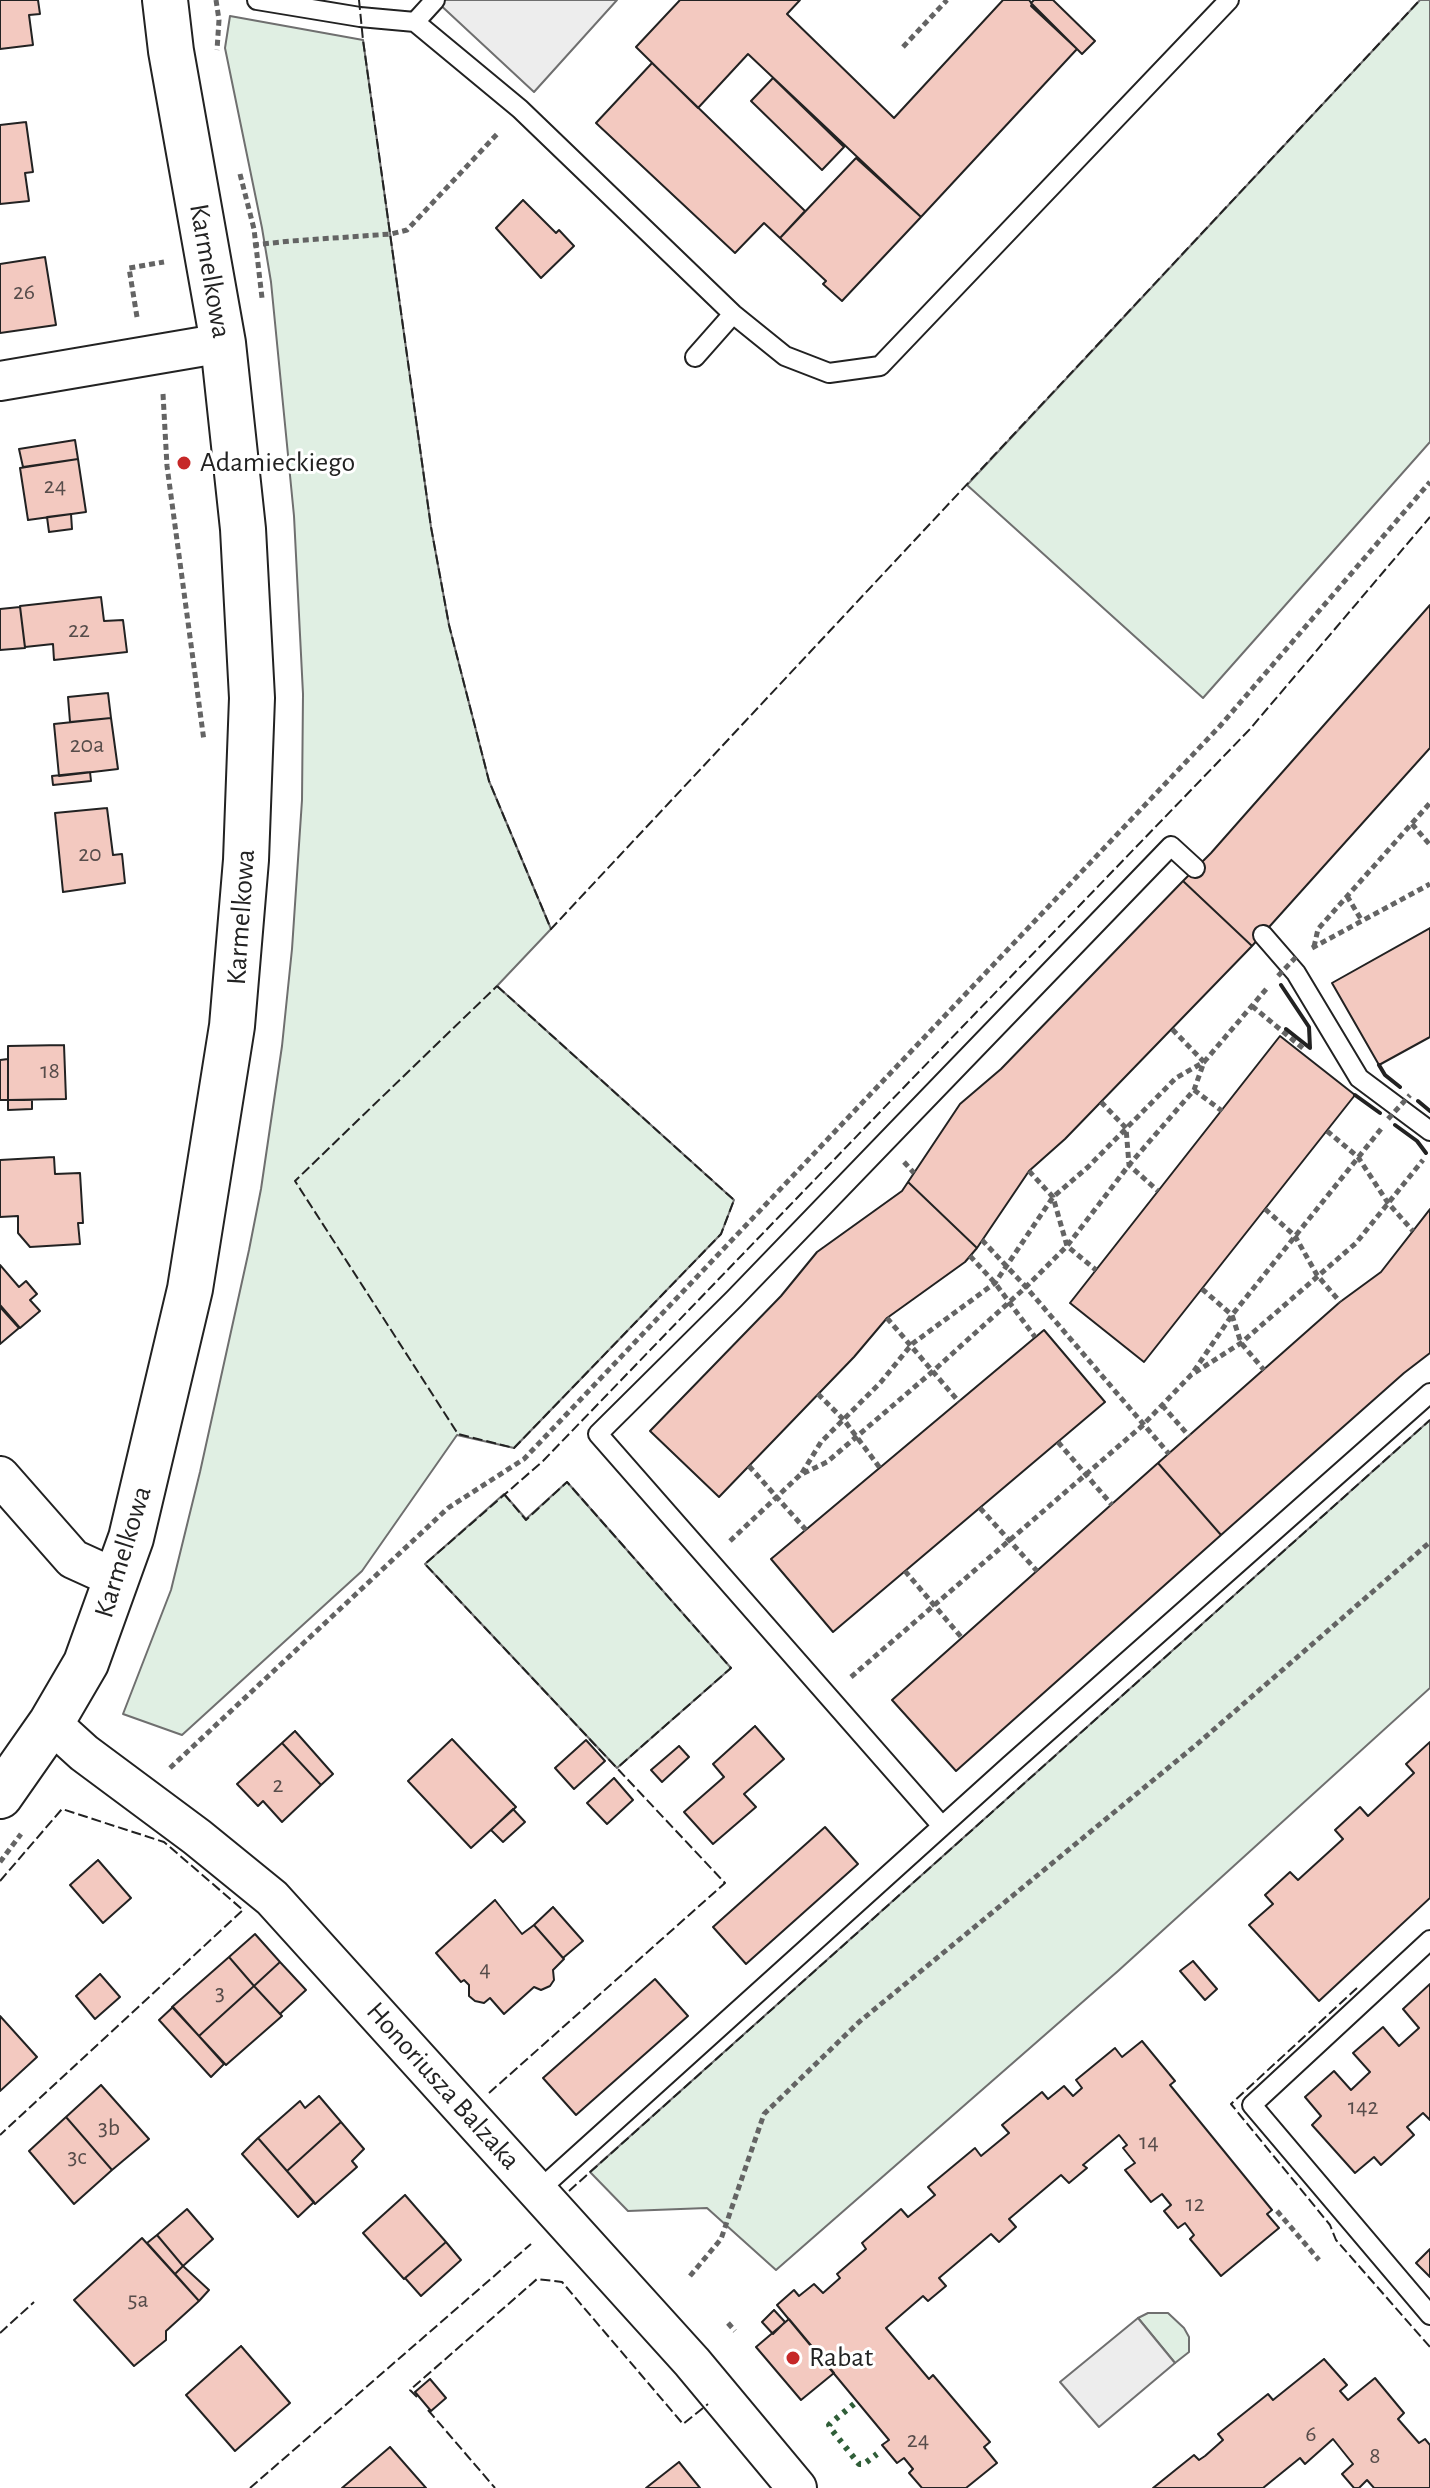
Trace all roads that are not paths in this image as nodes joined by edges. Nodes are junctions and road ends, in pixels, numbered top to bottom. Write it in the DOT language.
graph roads {
  1 [pos="165,0"];
  2 [pos="257,0"];
  3 [pos="435,0"];
  4 [pos="1229,0"];
  5 [pos="415,22"];
  6 [pos="733,314"];
  7 [pos="223,343"];
  8 [pos="695,357"];
  9 [pos="0,381"];
  10 [pos="1195,868"];
  11 [pos="1263,935"];
  12 [pos="1430,1131"];
  13 [pos="1430,1393"];
  14 [pos="0,1476"];
  15 [pos="117,1579"];
  16 [pos="51,1723"];
  17 [pos="0,1796"];
  18 [pos="942,1826"];
  19 [pos="1430,1940"];
  20 [pos="538,2191"];
  21 [pos="1430,2315"];
  22 [pos="797,2488"];
  1 -- 7 [label="street, Karmelkowa"];
  2 -- 5 [label="lane"];
  3 -- 5 [label="lane"];
  4 -- 6 [label="lane"];
  5 -- 6 [label="lane"];
  6 -- 8 [label="lane"];
  7 -- 9 [label="street"];
  7 -- 15 [label="street, Karmelkowa"];
  10 -- 18 [label="lane"];
  11 -- 12 [label="lane"];
  13 -- 18 [label="lane"];
  14 -- 15 [label="street"];
  15 -- 16 [label="street, Karmelkowa"];
  16 -- 17 [label="street, Karmelkowa"];
  16 -- 20 [label="street, Honoriusza Balzaka"];
  18 -- 20 [label="lane"];
  19 -- 21 [label="lane"];
  20 -- 22 [label="street, Honoriusza Balzaka"];
}
